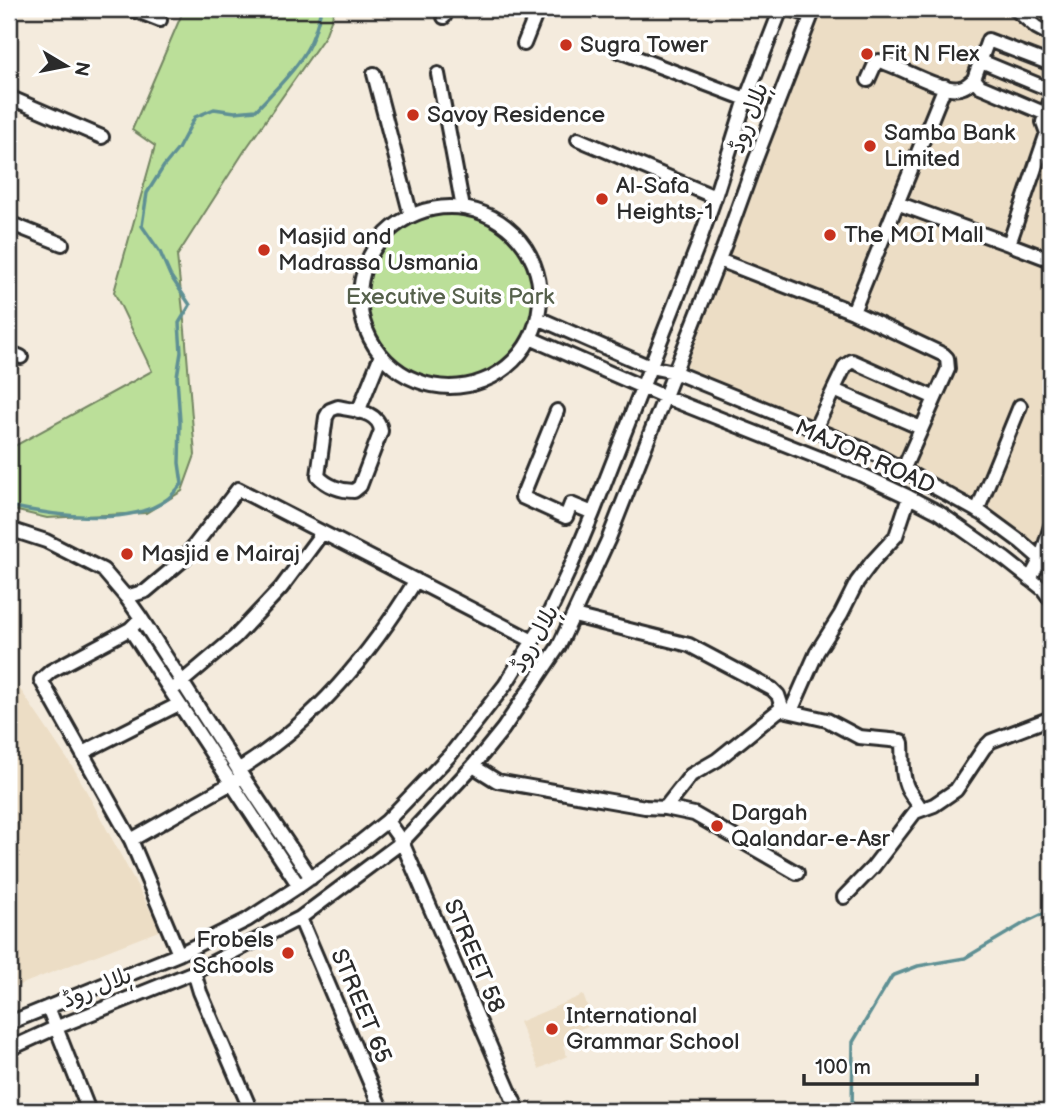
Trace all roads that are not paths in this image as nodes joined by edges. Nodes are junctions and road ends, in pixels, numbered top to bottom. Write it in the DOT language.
graph roads {
  1 [pos="132,9"];
  2 [pos="538,9"];
  3 [pos="781,9"];
  4 [pos="791,9"];
  5 [pos="1015,9"];
  6 [pos="812,13"];
  7 [pos="160,20"];
  8 [pos="1051,35"];
  9 [pos="524,44"];
  10 [pos="619,51"];
  11 [pos="981,61"];
  12 [pos="1051,64"];
  13 [pos="374,74"];
  14 [pos="438,74"];
  15 [pos="974,79"];
  16 [pos="868,80"];
  17 [pos="945,86"];
  18 [pos="1051,90"];
  19 [pos="9,97"];
  20 [pos="746,99"];
  21 [pos="1051,99"];
  22 [pos="1046,114"];
  23 [pos="102,137"];
  24 [pos="578,139"];
  25 [pos="715,197"];
  26 [pos="897,203"];
  27 [pos="463,208"];
  28 [pos="411,216"];
  29 [pos="9,223"];
  30 [pos="62,244"];
  31 [pos="1009,244"];
  32 [pos="719,260"];
  33 [pos="1051,260"];
  34 [pos="853,312"];
  35 [pos="537,318"];
  36 [pos="530,338"];
  37 [pos="381,355"];
  38 [pos="650,367"];
  39 [pos="674,372"];
  40 [pos="643,387"];
  41 [pos="834,390"];
  42 [pos="665,397"];
  43 [pos="935,398"];
  44 [pos="1020,406"];
  45 [pos="557,411"];
  46 [pos="358,412"];
  47 [pos="921,428"];
  48 [pos="815,429"];
  49 [pos="902,470"];
  50 [pos="909,497"];
  51 [pos="977,511"];
  52 [pos="593,513"];
  53 [pos="1051,526"];
  54 [pos="9,529"];
  55 [pos="322,533"];
  56 [pos="1041,558"];
  57 [pos="1051,568"];
  58 [pos="1030,579"];
  59 [pos="416,580"];
  60 [pos="126,597"];
  61 [pos="1051,600"];
  62 [pos="574,616"];
  63 [pos="141,618"];
  64 [pos="131,629"];
  65 [pos="533,641"];
  66 [pos="182,682"];
  67 [pos="170,690"];
  68 [pos="179,704"];
  69 [pos="787,711"];
  70 [pos="1051,718"];
  71 [pos="82,753"];
  72 [pos="473,766"];
  73 [pos="238,777"];
  74 [pos="665,808"];
  75 [pos="921,809"];
  76 [pos="387,821"];
  77 [pos="131,840"];
  78 [pos="402,842"];
  79 [pos="797,873"];
  80 [pos="311,878"];
  81 [pos="299,886"];
  82 [pos="844,897"];
  83 [pos="300,918"];
  84 [pos="179,954"];
  85 [pos="194,972"];
  86 [pos="47,1007"];
  87 [pos="9,1023"];
  88 [pos="55,1028"];
  89 [pos="9,1049"];
  90 [pos="89,1111"];
  91 [pos="251,1111"];
  92 [pos="382,1111"];
  93 [pos="518,1111"];
  1 -- 7 [label="street"];
  2 -- 9 [label="street"];
  3 -- 20 [label="street, ہلال روڈ"];
  4 -- 6 [label="street"];
  5 -- 8 [label="street"];
  6 -- 32 [label="street, ہلال روڈ"];
  10 -- 20 [label="street"];
  11 -- 12 [label="street"];
  11 -- 15 [label="street"];
  11 -- 18 [label="street"];
  13 -- 28 [label="street"];
  14 -- 27 [label="street"];
  15 -- 17 [label="street"];
  15 -- 22 [label="street"];
  16 -- 17 [label="street"];
  17 -- 26 [label="street"];
  19 -- 23 [label="street"];
  20 -- 25 [label="street, ہلال روڈ"];
  21 -- 22 [label="street"];
  22 -- 31 [label="street"];
  24 -- 25 [label="street"];
  25 -- 38 [label="street, ہلال روڈ"];
  26 -- 31 [label="street"];
  26 -- 34 [label="street"];
  27 -- 28 [label="street"];
  27 -- 35 [label="street"];
  28 -- 37 [label="street"];
  29 -- 30 [label="street"];
  31 -- 33 [label="street"];
  32 -- 34 [label="street"];
  32 -- 39 [label="street, ہلال روڈ"];
  34 -- 43 [label="street"];
  35 -- 36 [label="street"];
  35 -- 38 [label="street, MAJOR ROAD"];
  36 -- 37 [label="street"];
  36 -- 40 [label="street, MAJOR ROAD"];
  37 -- 46 [label="street"];
  38 -- 39 [label="street, MAJOR ROAD"];
  38 -- 40 [label="street, ہلال روڈ"];
  39 -- 42 [label="street, ہلال روڈ"];
  39 -- 48 [label="street, MAJOR ROAD"];
  40 -- 42 [label="street, MAJOR ROAD"];
  40 -- 52 [label="street, ہلال روڈ"];
  41 -- 43 [label="street"];
  41 -- 47 [label="street"];
  41 -- 48 [label="street"];
  42 -- 50 [label="street, MAJOR ROAD"];
  42 -- 62 [label="street, ہلال روڈ"];
  43 -- 47 [label="street"];
  44 -- 51 [label="street"];
  45 -- 52 [label="street"];
  46 -- 46 [label="street"];
  47 -- 49 [label="street"];
  48 -- 49 [label="street, MAJOR ROAD"];
  49 -- 51 [label="street, MAJOR ROAD"];
  50 -- 58 [label="street, MAJOR ROAD"];
  50 -- 69 [label="street"];
  51 -- 56 [label="street, MAJOR ROAD"];
  52 -- 65 [label="street, ہلال روڈ"];
  53 -- 56 [label="street"];
  54 -- 60 [label="street"];
  55 -- 59 [label="street"];
  55 -- 60 [label="street"];
  55 -- 66 [label="street"];
  56 -- 57 [label="street, MAJOR ROAD"];
  56 -- 58 [label="street"];
  58 -- 61 [label="street, MAJOR ROAD"];
  59 -- 65 [label="street"];
  59 -- 73 [label="street"];
  60 -- 63 [label="street"];
  62 -- 69 [label="street"];
  62 -- 72 [label="street, ہلال روڈ"];
  63 -- 64 [label="street"];
  63 -- 66 [label="street"];
  64 -- 67 [label="street"];
  64 -- 71 [label="street"];
  65 -- 76 [label="street, ہلال روڈ"];
  66 -- 67 [label="street"];
  66 -- 73 [label="street"];
  67 -- 68 [label="street"];
  68 -- 71 [label="street"];
  68 -- 73 [label="street"];
  69 -- 74 [label="street"];
  69 -- 75 [label="street"];
  70 -- 75 [label="street"];
  71 -- 77 [label="street"];
  72 -- 74 [label="street"];
  72 -- 78 [label="street, ہلال روڈ"];
  73 -- 77 [label="street"];
  73 -- 80 [label="street"];
  73 -- 81 [label="street"];
  74 -- 79 [label="street"];
  75 -- 82 [label="street"];
  76 -- 78 [label="street, STREET 58"];
  76 -- 80 [label="street, ہلال روڈ"];
  77 -- 84 [label="street"];
  78 -- 83 [label="street, ہلال روڈ"];
  78 -- 93 [label="street, STREET 58"];
  80 -- 81 [label="street, ہلال روڈ"];
  81 -- 84 [label="street, ہلال روڈ"];
  83 -- 85 [label="street, ہلال روڈ"];
  83 -- 92 [label="street, STREET 65"];
  84 -- 86 [label="street, ہلال روڈ"];
  85 -- 88 [label="street, ہلال روڈ"];
  85 -- 91 [label="street"];
  86 -- 87 [label="street, ہلال روڈ"];
  86 -- 88 [label="street"];
  88 -- 89 [label="street, ہلال روڈ"];
  88 -- 90 [label="street"];
}
